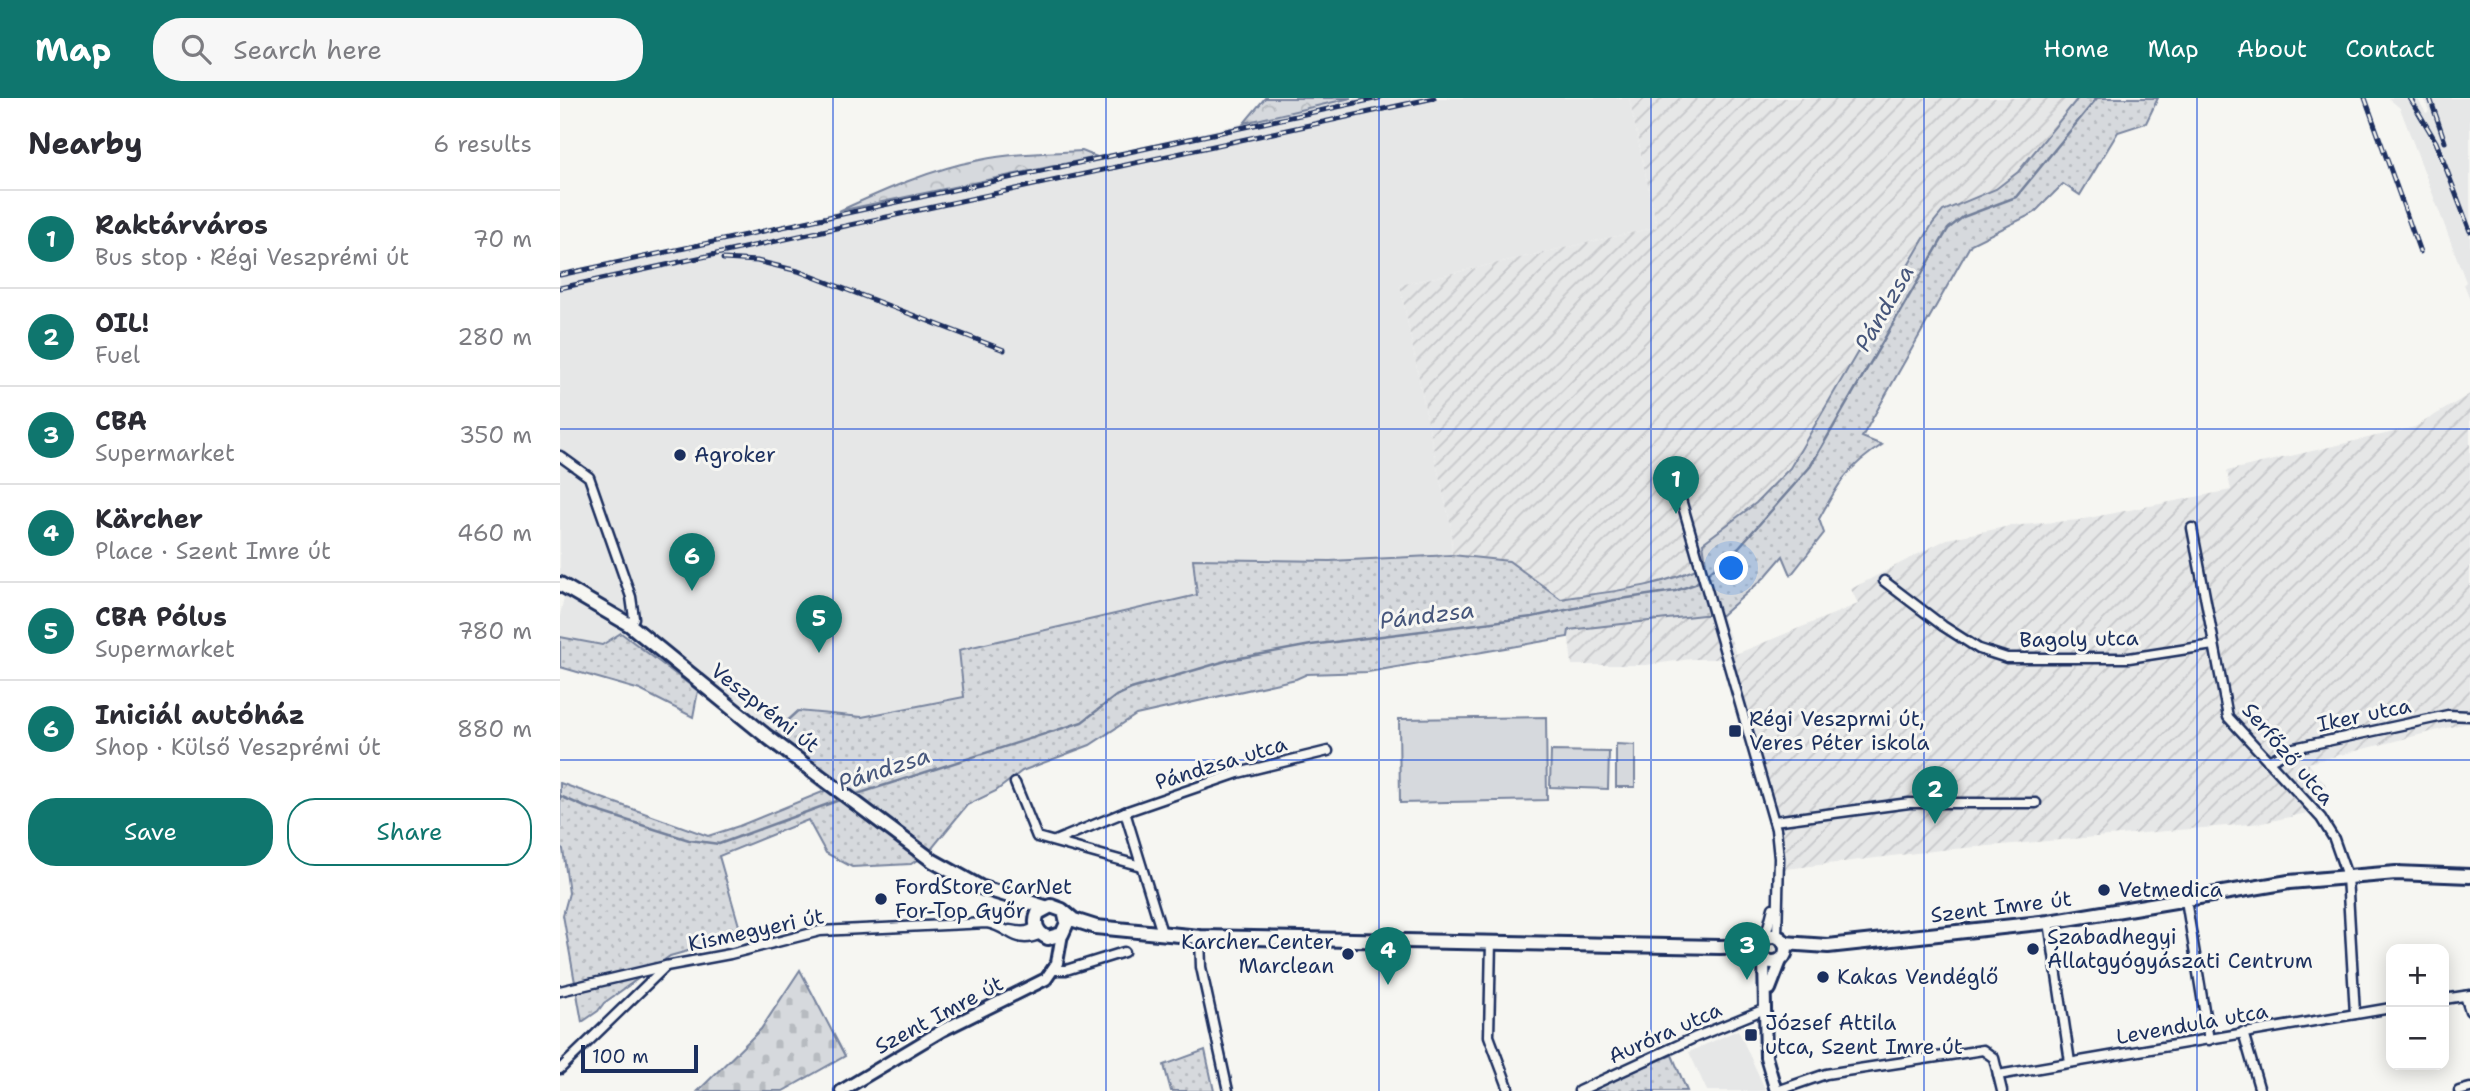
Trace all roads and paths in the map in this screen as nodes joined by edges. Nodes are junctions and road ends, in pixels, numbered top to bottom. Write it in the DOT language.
graph roads {
  1 [pos="560,456"];
  2 [pos="1678,489"];
  3 [pos="2192,528"];
  4 [pos="1884,581"];
  5 [pos="560,584"];
  6 [pos="629,625"];
  7 [pos="2213,645"];
  8 [pos="2470,716"];
  9 [pos="1328,751"];
  10 [pos="2268,761"];
  11 [pos="1015,783"];
  12 [pos="2036,803"];
  13 [pos="1125,812"];
  14 [pos="1774,821"];
  15 [pos="1055,841"];
  16 [pos="1141,866"];
  17 [pos="2347,876"];
  18 [pos="2470,876"];
  19 [pos="980,887"];
  20 [pos="2186,900"];
  21 [pos="1045,907"];
  22 [pos="1065,914"];
  23 [pos="2049,922"];
  24 [pos="1040,930"];
  25 [pos="1114,930"];
  26 [pos="1063,932"];
  27 [pos="1161,933"];
  28 [pos="1200,937"];
  29 [pos="1491,941"];
  30 [pos="1776,946"];
  31 [pos="1720,947"];
  32 [pos="1125,952"];
  33 [pos="1763,958"];
  34 [pos="666,966"];
  35 [pos="1053,970"];
  36 [pos="560,991"];
  37 [pos="2468,996"];
  38 [pos="2449,998"];
  39 [pos="1765,1009"];
  40 [pos="2386,1009"];
  41 [pos="2470,1011"];
  42 [pos="2355,1014"];
  43 [pos="2243,1032"];
  44 [pos="2209,1040"];
  45 [pos="2070,1062"];
  46 [pos="560,1069"];
  47 [pos="1998,1075"];
  48 [pos="2470,1088"];
  49 [pos="1506,1090"];
  50 [pos="841,1091"];
  51 [pos="1228,1091"];
  52 [pos="1579,1091"];
  53 [pos="1777,1091"];
  54 [pos="2002,1091"];
  55 [pos="2260,1091"];
  56 [pos="2459,1091"];
  1 -- 6 [label="street"];
  2 -- 14 [label="street"];
  3 -- 7 [label="street, Serfőző utca"];
  4 -- 7 [label="street, Bagoly utca"];
  5 -- 6 [label="main road, Veszprémi út"];
  6 -- 19 [label="main road, Veszprémi út"];
  7 -- 10 [label="street, Serfőző utca"];
  8 -- 10 [label="street, Iker utca"];
  9 -- 13 [label="street, Pándzsa utca"];
  10 -- 17 [label="street, Serfőző utca"];
  11 -- 15 [label="street"];
  12 -- 14 [label="street"];
  13 -- 15 [label="street, Pándzsa utca"];
  13 -- 16 [label="street"];
  14 -- 30 [label="street"];
  15 -- 16 [label="street"];
  16 -- 27 [label="street"];
  17 -- 18 [label="main road, Szent Imre út"];
  17 -- 20 [label="main road, Szent Imre út"];
  17 -- 42 [label="street, Serfőző utca"];
  19 -- 21 [label="main road, Veszprémi út"];
  19 -- 24 [label="main road, Veszprémi út"];
  20 -- 23 [label="main road, Szent Imre út"];
  20 -- 44 [label="street"];
  21 -- 22 [label="main road"];
  21 -- 24 [label="main road"];
  22 -- 25 [label="main road, Szent Imre út"];
  22 -- 26 [label="main road"];
  23 -- 30 [label="main road, Szent Imre út"];
  23 -- 45 [label="street"];
  24 -- 26 [label="main road"];
  24 -- 34 [label="street, Kismegyeri út"];
  24 -- 35 [label="main road"];
  25 -- 26 [label="main road, Szent Imre út"];
  25 -- 27 [label="main road, Szent Imre út"];
  26 -- 35 [label="main road"];
  27 -- 28 [label="main road, Szent Imre út"];
  28 -- 29 [label="main road, Szent Imre út"];
  28 -- 51 [label="street"];
  29 -- 31 [label="main road, Szent Imre út"];
  29 -- 49 [label="street"];
  30 -- 31 [label="main road, Szent Imre út"];
  30 -- 33 [label="main road"];
  30 -- 33 [label="main road, Szent Imre út"];
  30 -- 39 [label="main road"];
  31 -- 33 [label="main road, Szent Imre út"];
  32 -- 35 [label="street, Szent Imre út"];
  33 -- 39 [label="main road"];
  34 -- 36 [label="street, Kismegyeri út"];
  34 -- 46 [label="street"];
  35 -- 50 [label="main road, Szent Imre út"];
  37 -- 38 [label="street"];
  37 -- 41 [label="street"];
  39 -- 52 [label="street, Auróra utca"];
  39 -- 53 [label="main road"];
  40 -- 42 [label="street, Levendula utca"];
  42 -- 43 [label="street, Levendula utca"];
  43 -- 44 [label="street, Levendula utca"];
  43 -- 55 [label="street"];
  44 -- 45 [label="street, Levendula utca"];
  45 -- 47 [label="street, Levendula utca"];
  47 -- 53 [label="street"];
  47 -- 54 [label="street"];
  48 -- 56 [label="street"];
}
